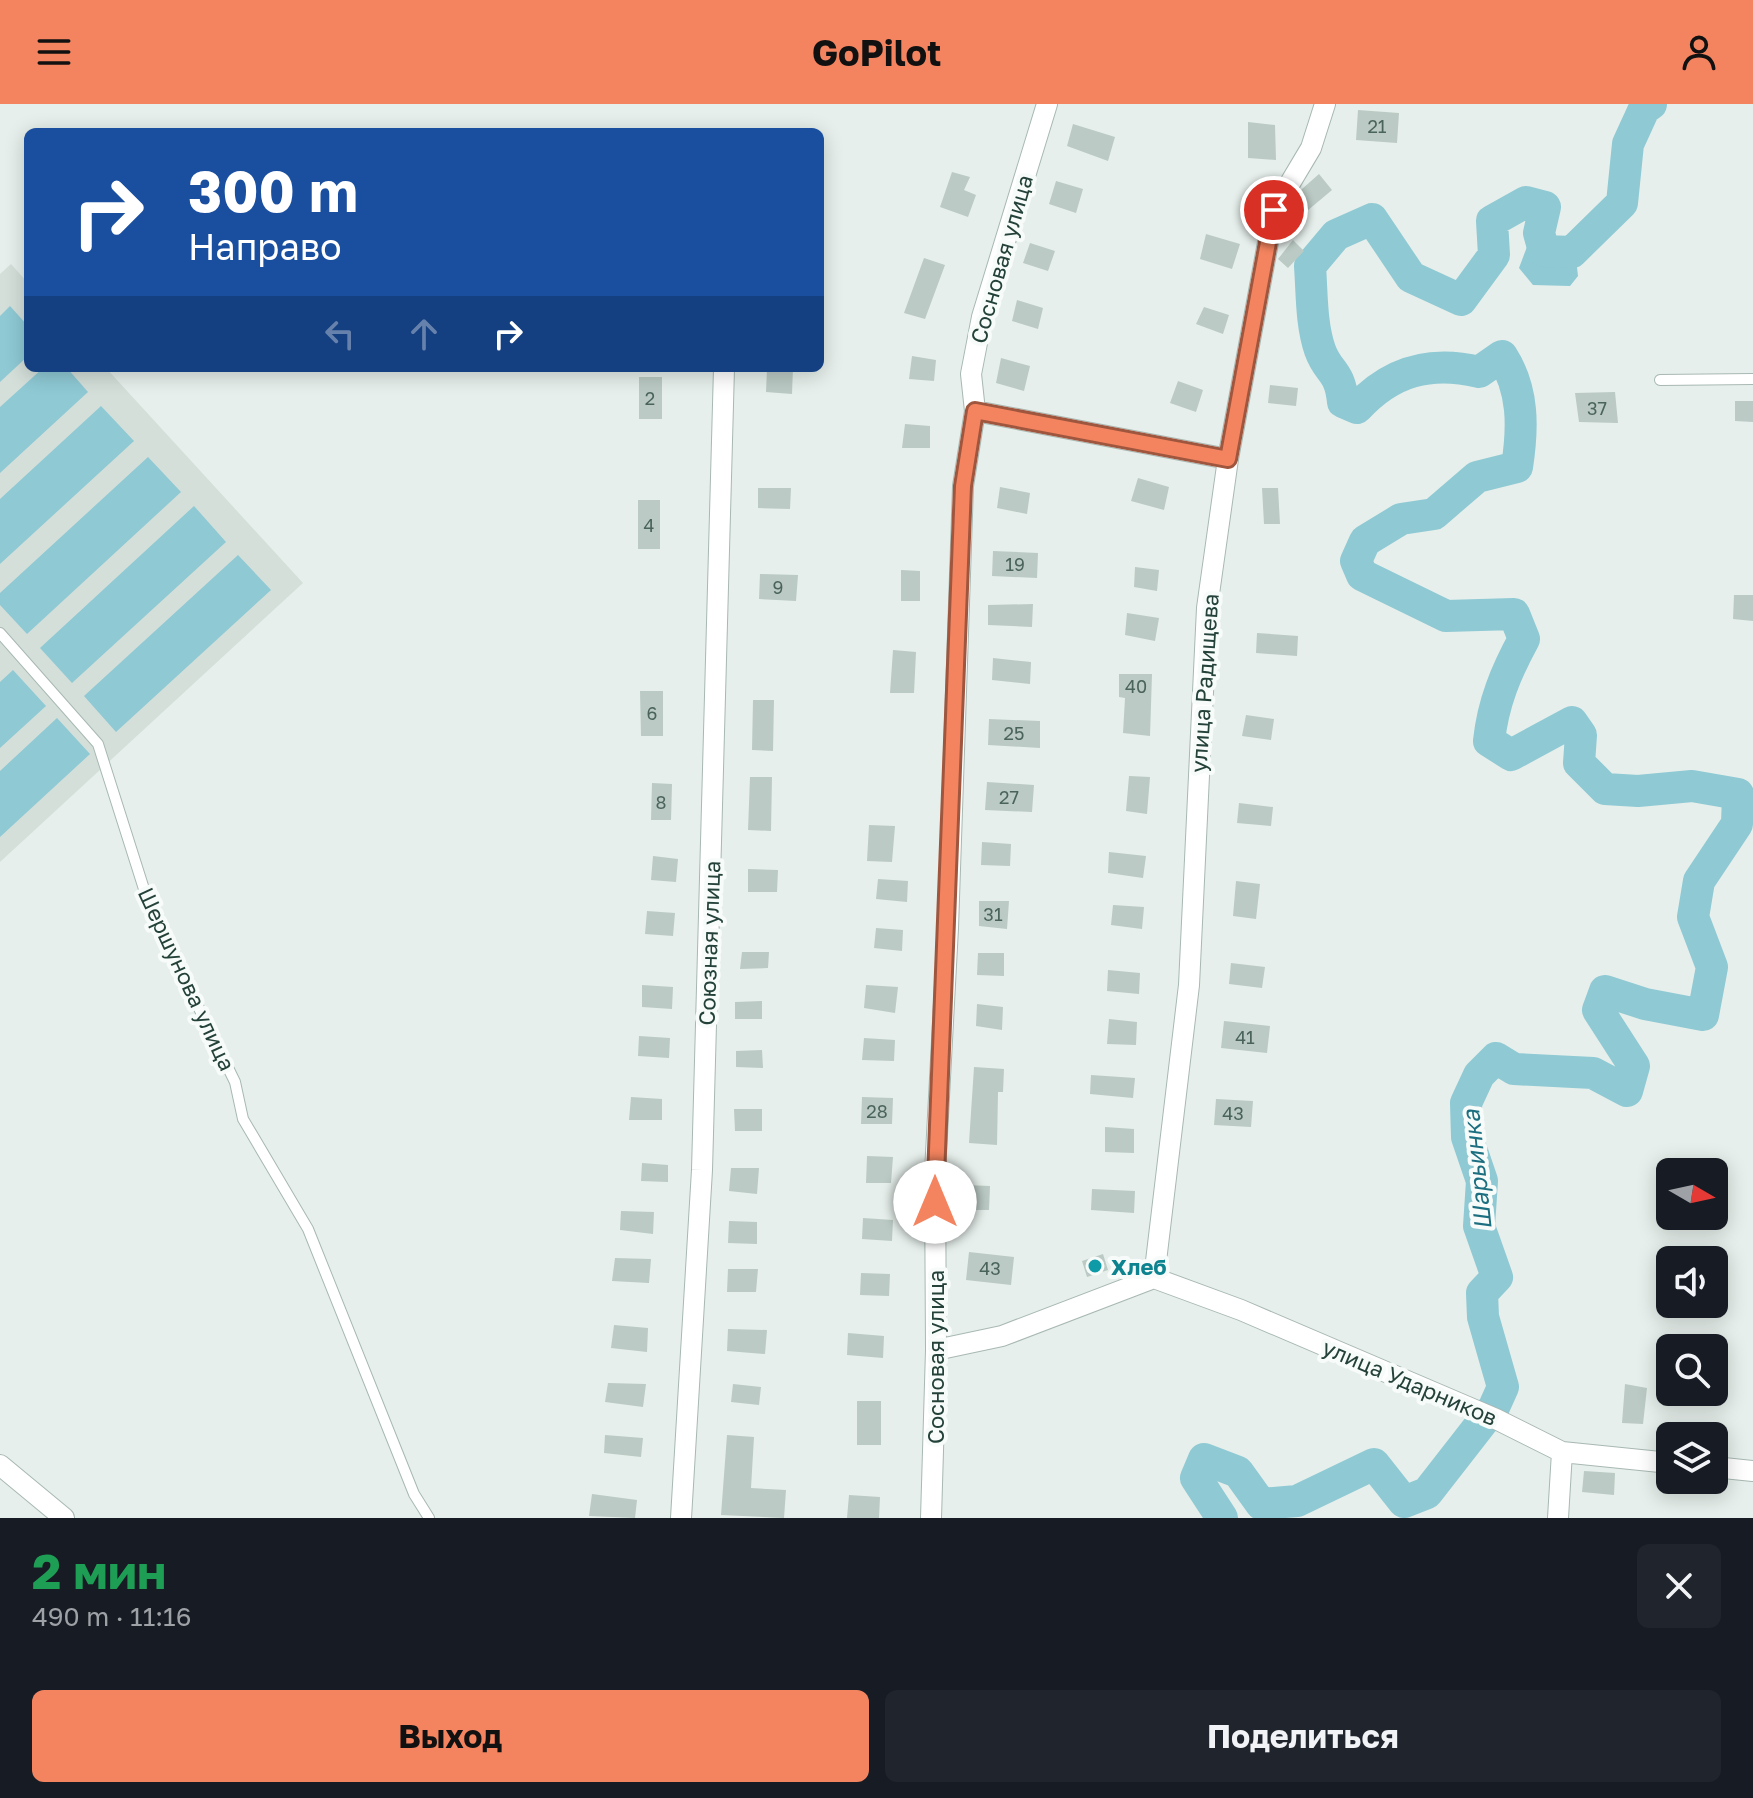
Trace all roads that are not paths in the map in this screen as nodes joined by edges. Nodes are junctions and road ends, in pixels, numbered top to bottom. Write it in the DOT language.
graph roads {
  1 [pos="1047,104"];
  2 [pos="1325,104"];
  3 [pos="724,372"];
  4 [pos="1753,379"];
  5 [pos="1660,380"];
  6 [pos="975,411"];
  7 [pos="1228,459"];
  8 [pos="0,633"];
  9 [pos="1154,1278"];
  10 [pos="936,1350"];
  11 [pos="1562,1452"];
  12 [pos="1656,1462"];
  13 [pos="0,1465"];
  14 [pos="1728,1468"];
  15 [pos="1753,1471"];
  16 [pos="64,1518"];
  17 [pos="429,1518"];
  18 [pos="681,1518"];
  19 [pos="931,1518"];
  20 [pos="1558,1518"];
  1 -- 6 [label="street, Сосновая улица"];
  2 -- 7 [label="street, улица Радищева"];
  3 -- 18 [label="street, Союзная улица"];
  4 -- 5 [label="lane"];
  6 -- 7 [label="street"];
  6 -- 10 [label="street, Сосновая улица"];
  7 -- 9 [label="street, улица Радищева"];
  8 -- 17 [label="lane, Шершунова улица"];
  9 -- 10 [label="street"];
  9 -- 11 [label="street, улица Ударников"];
  10 -- 19 [label="street, Сосновая улица"];
  11 -- 12 [label="street, улица Ударников"];
  11 -- 20 [label="street"];
  13 -- 16 [label="street"];
  14 -- 15 [label="street"];
}
